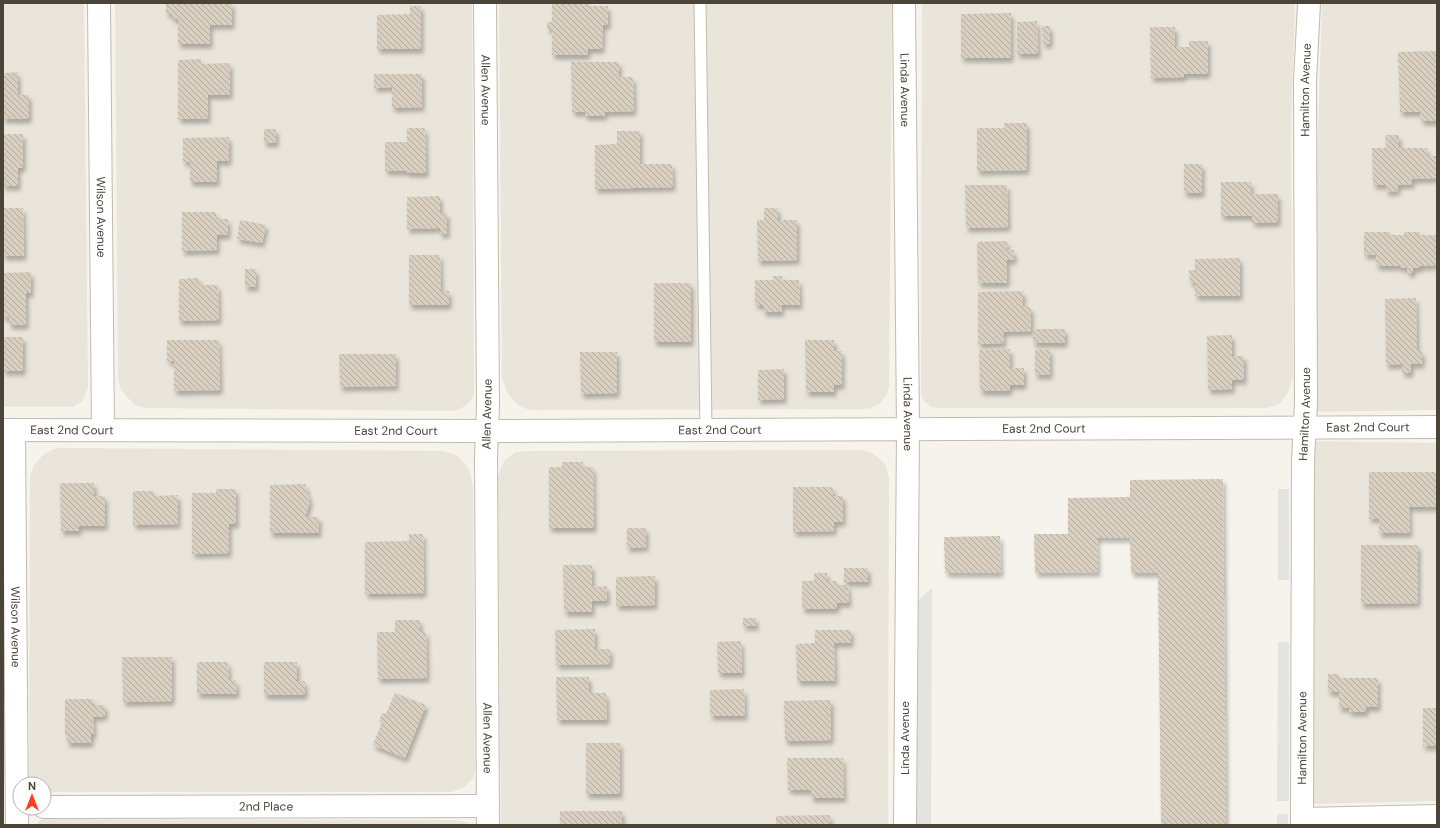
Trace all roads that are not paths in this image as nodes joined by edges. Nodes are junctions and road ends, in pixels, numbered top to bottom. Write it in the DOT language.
graph roads {
  1 [pos="99,3"];
  2 [pos="485,3"];
  3 [pos="700,3"];
  4 [pos="904,3"];
  5 [pos="1309,3"];
  6 [pos="1437,427"];
  7 [pos="1304,428"];
  8 [pos="8,430"];
  9 [pos="103,430"];
  10 [pos="706,430"];
  11 [pos="908,430"];
  12 [pos="487,431"];
  13 [pos="13,776"];
  14 [pos="52,807"];
  15 [pos="488,816"];
  16 [pos="1437,816"];
  17 [pos="1302,822"];
  18 [pos="905,825"];
  1 -- 9 [label="street, Wilson Avenue"];
  2 -- 12 [label="street, Allen Avenue"];
  3 -- 10 [label="lane"];
  4 -- 11 [label="street, Linda Avenue"];
  5 -- 7 [label="street, Hamilton Avenue"];
  6 -- 7 [label="street, East 2nd Court"];
  7 -- 11 [label="street, East 2nd Court"];
  7 -- 17 [label="street, Hamilton Avenue"];
  8 -- 9 [label="street, East 2nd Court"];
  8 -- 13 [label="street, Wilson Avenue"];
  9 -- 12 [label="street, East 2nd Court"];
  10 -- 11 [label="street, East 2nd Court"];
  10 -- 12 [label="street, East 2nd Court"];
  11 -- 18 [label="street, Linda Avenue"];
  12 -- 15 [label="street, Allen Avenue"];
  14 -- 15 [label="street, 2nd Place"];
  16 -- 17 [label="street"];
}
